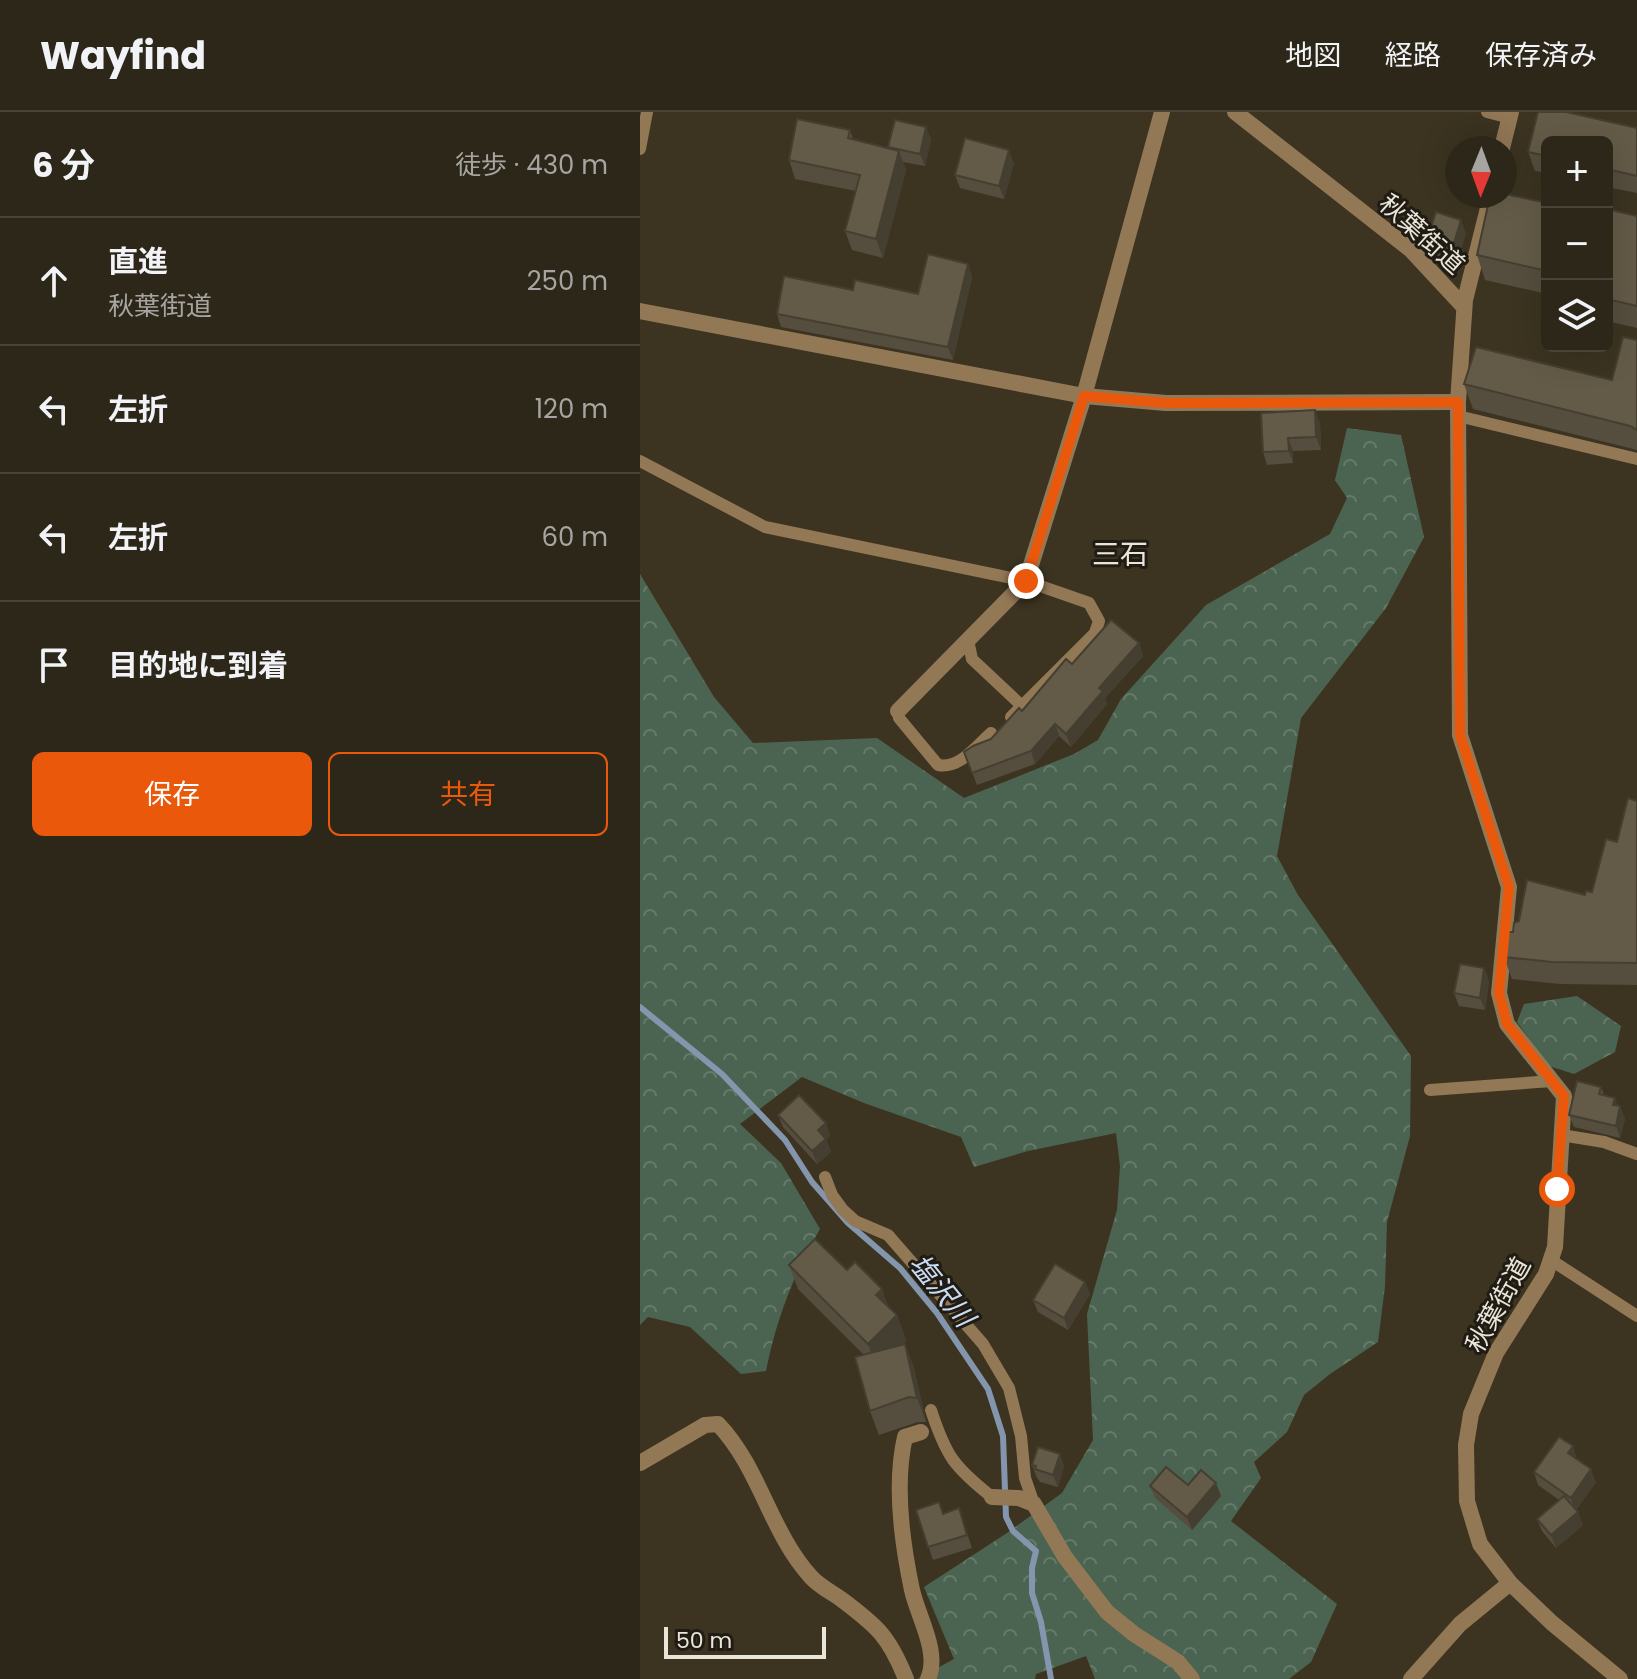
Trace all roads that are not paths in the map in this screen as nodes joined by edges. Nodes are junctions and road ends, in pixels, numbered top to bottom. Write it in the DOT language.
graph roads {
  1 [pos="647,112"];
  2 [pos="1162,112"];
  3 [pos="1235,112"];
  4 [pos="1487,112"];
  5 [pos="1511,115"];
  6 [pos="1505,136"];
  7 [pos="640,149"];
  8 [pos="1488,208"];
  9 [pos="1464,307"];
  10 [pos="640,311"];
  11 [pos="1084,396"];
  12 [pos="1458,409"];
  13 [pos="1637,459"];
  14 [pos="640,461"];
  15 [pos="1026,581"];
  16 [pos="968,640"];
  17 [pos="1022,706"];
  18 [pos="898,711"];
  19 [pos="1011,717"];
  20 [pos="991,733"];
  21 [pos="1552,1081"];
  22 [pos="1430,1090"];
  23 [pos="1561,1135"];
  24 [pos="1637,1154"];
  25 [pos="825,1177"];
  26 [pos="1551,1260"];
  27 [pos="1637,1316"];
  28 [pos="931,1410"];
  29 [pos="921,1432"];
  30 [pos="640,1463"];
  31 [pos="992,1497"];
  32 [pos="1027,1501"];
  33 [pos="1510,1583"];
  34 [pos="906,1679"];
  35 [pos="928,1679"];
  36 [pos="1192,1679"];
  37 [pos="1411,1679"];
  38 [pos="1620,1679"];
  1 -- 7 [label="lane"];
  2 -- 11 [label="street"];
  3 -- 9 [label="street, 秋葉街道"];
  4 -- 5 [label="lane"];
  5 -- 6 [label="street"];
  8 -- 9 [label="street"];
  9 -- 12 [label="street, 秋葉街道"];
  10 -- 11 [label="street"];
  11 -- 12 [label="street"];
  11 -- 15 [label="street"];
  12 -- 13 [label="lane"];
  12 -- 21 [label="street, 秋葉街道"];
  14 -- 15 [label="lane"];
  15 -- 16 [label="street"];
  15 -- 17 [label="lane"];
  16 -- 17 [label="lane"];
  16 -- 18 [label="street"];
  17 -- 19 [label="lane"];
  18 -- 20 [label="lane"];
  21 -- 22 [label="lane"];
  21 -- 23 [label="street, 秋葉街道"];
  23 -- 24 [label="lane"];
  23 -- 26 [label="street, 秋葉街道"];
  25 -- 32 [label="lane"];
  26 -- 27 [label="lane"];
  26 -- 33 [label="street, 秋葉街道"];
  28 -- 31 [label="lane"];
  29 -- 35 [label="street"];
  30 -- 34 [label="street"];
  31 -- 32 [label="street"];
  32 -- 36 [label="street"];
  33 -- 37 [label="street"];
  33 -- 38 [label="street, 秋葉街道"];
}
